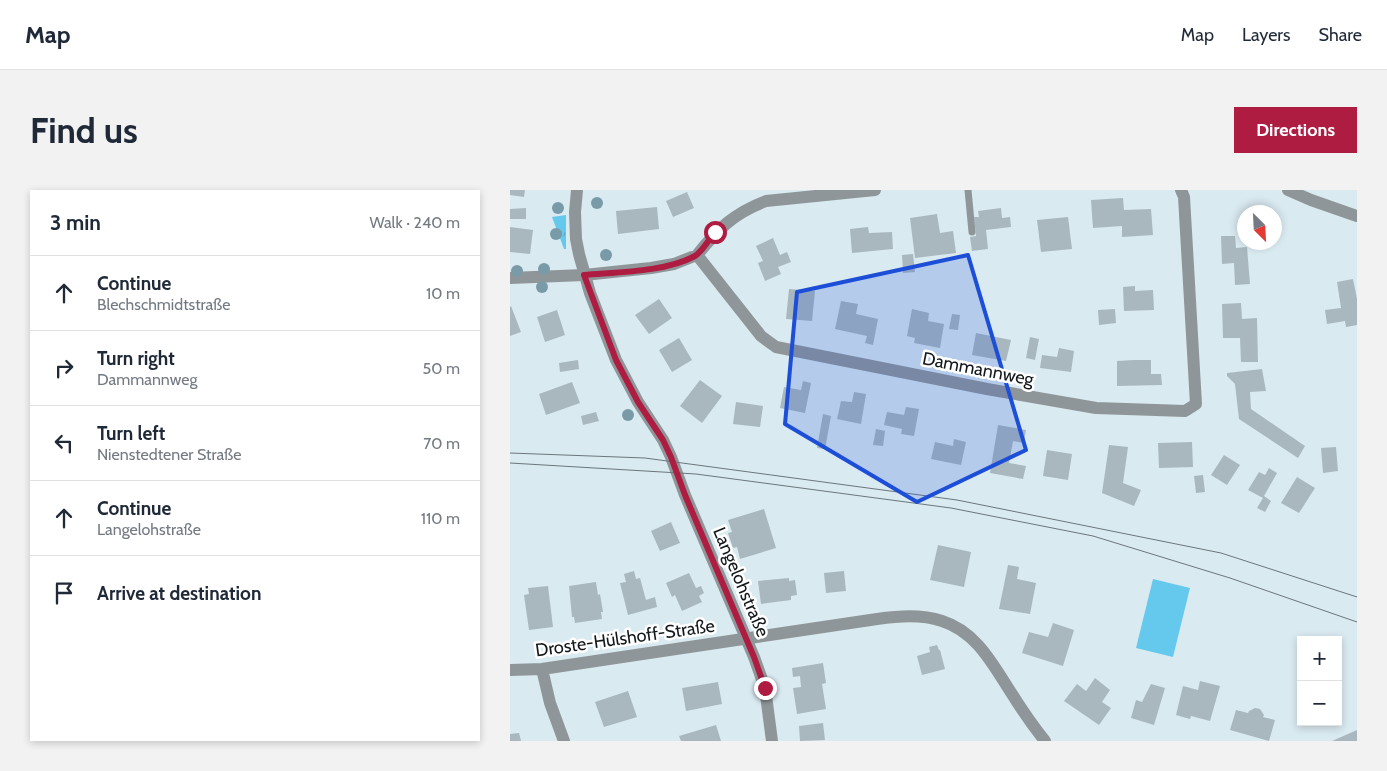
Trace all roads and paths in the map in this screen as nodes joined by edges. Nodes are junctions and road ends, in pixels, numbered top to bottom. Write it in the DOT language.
graph roads {
  1 [pos="577,190"];
  2 [pos="875,190"];
  3 [pos="968,190"];
  4 [pos="1181,190"];
  5 [pos="1288,190"];
  6 [pos="1357,216"];
  7 [pos="972,232"];
  8 [pos="697,255"];
  9 [pos="584,275"];
  10 [pos="510,278"];
  11 [pos="746,638"];
  12 [pos="542,669"];
  13 [pos="510,670"];
  14 [pos="564,741"];
  15 [pos="772,741"];
  16 [pos="1045,741"];
  1 -- 9 [label="street, Langelohstraße"];
  2 -- 8 [label="street"];
  3 -- 7 [label="lane"];
  4 -- 8 [label="street, Dammannweg"];
  5 -- 6 [label="street"];
  8 -- 9 [label="street"];
  9 -- 10 [label="street"];
  9 -- 11 [label="street, Langelohstraße"];
  11 -- 12 [label="street, Droste-Hülshoff-Straße"];
  11 -- 15 [label="street, Langelohstraße"];
  11 -- 16 [label="street, Droste-Hülshoff-Straße"];
  12 -- 13 [label="street, Droste-Hülshoff-Straße"];
  12 -- 14 [label="street"];
}
